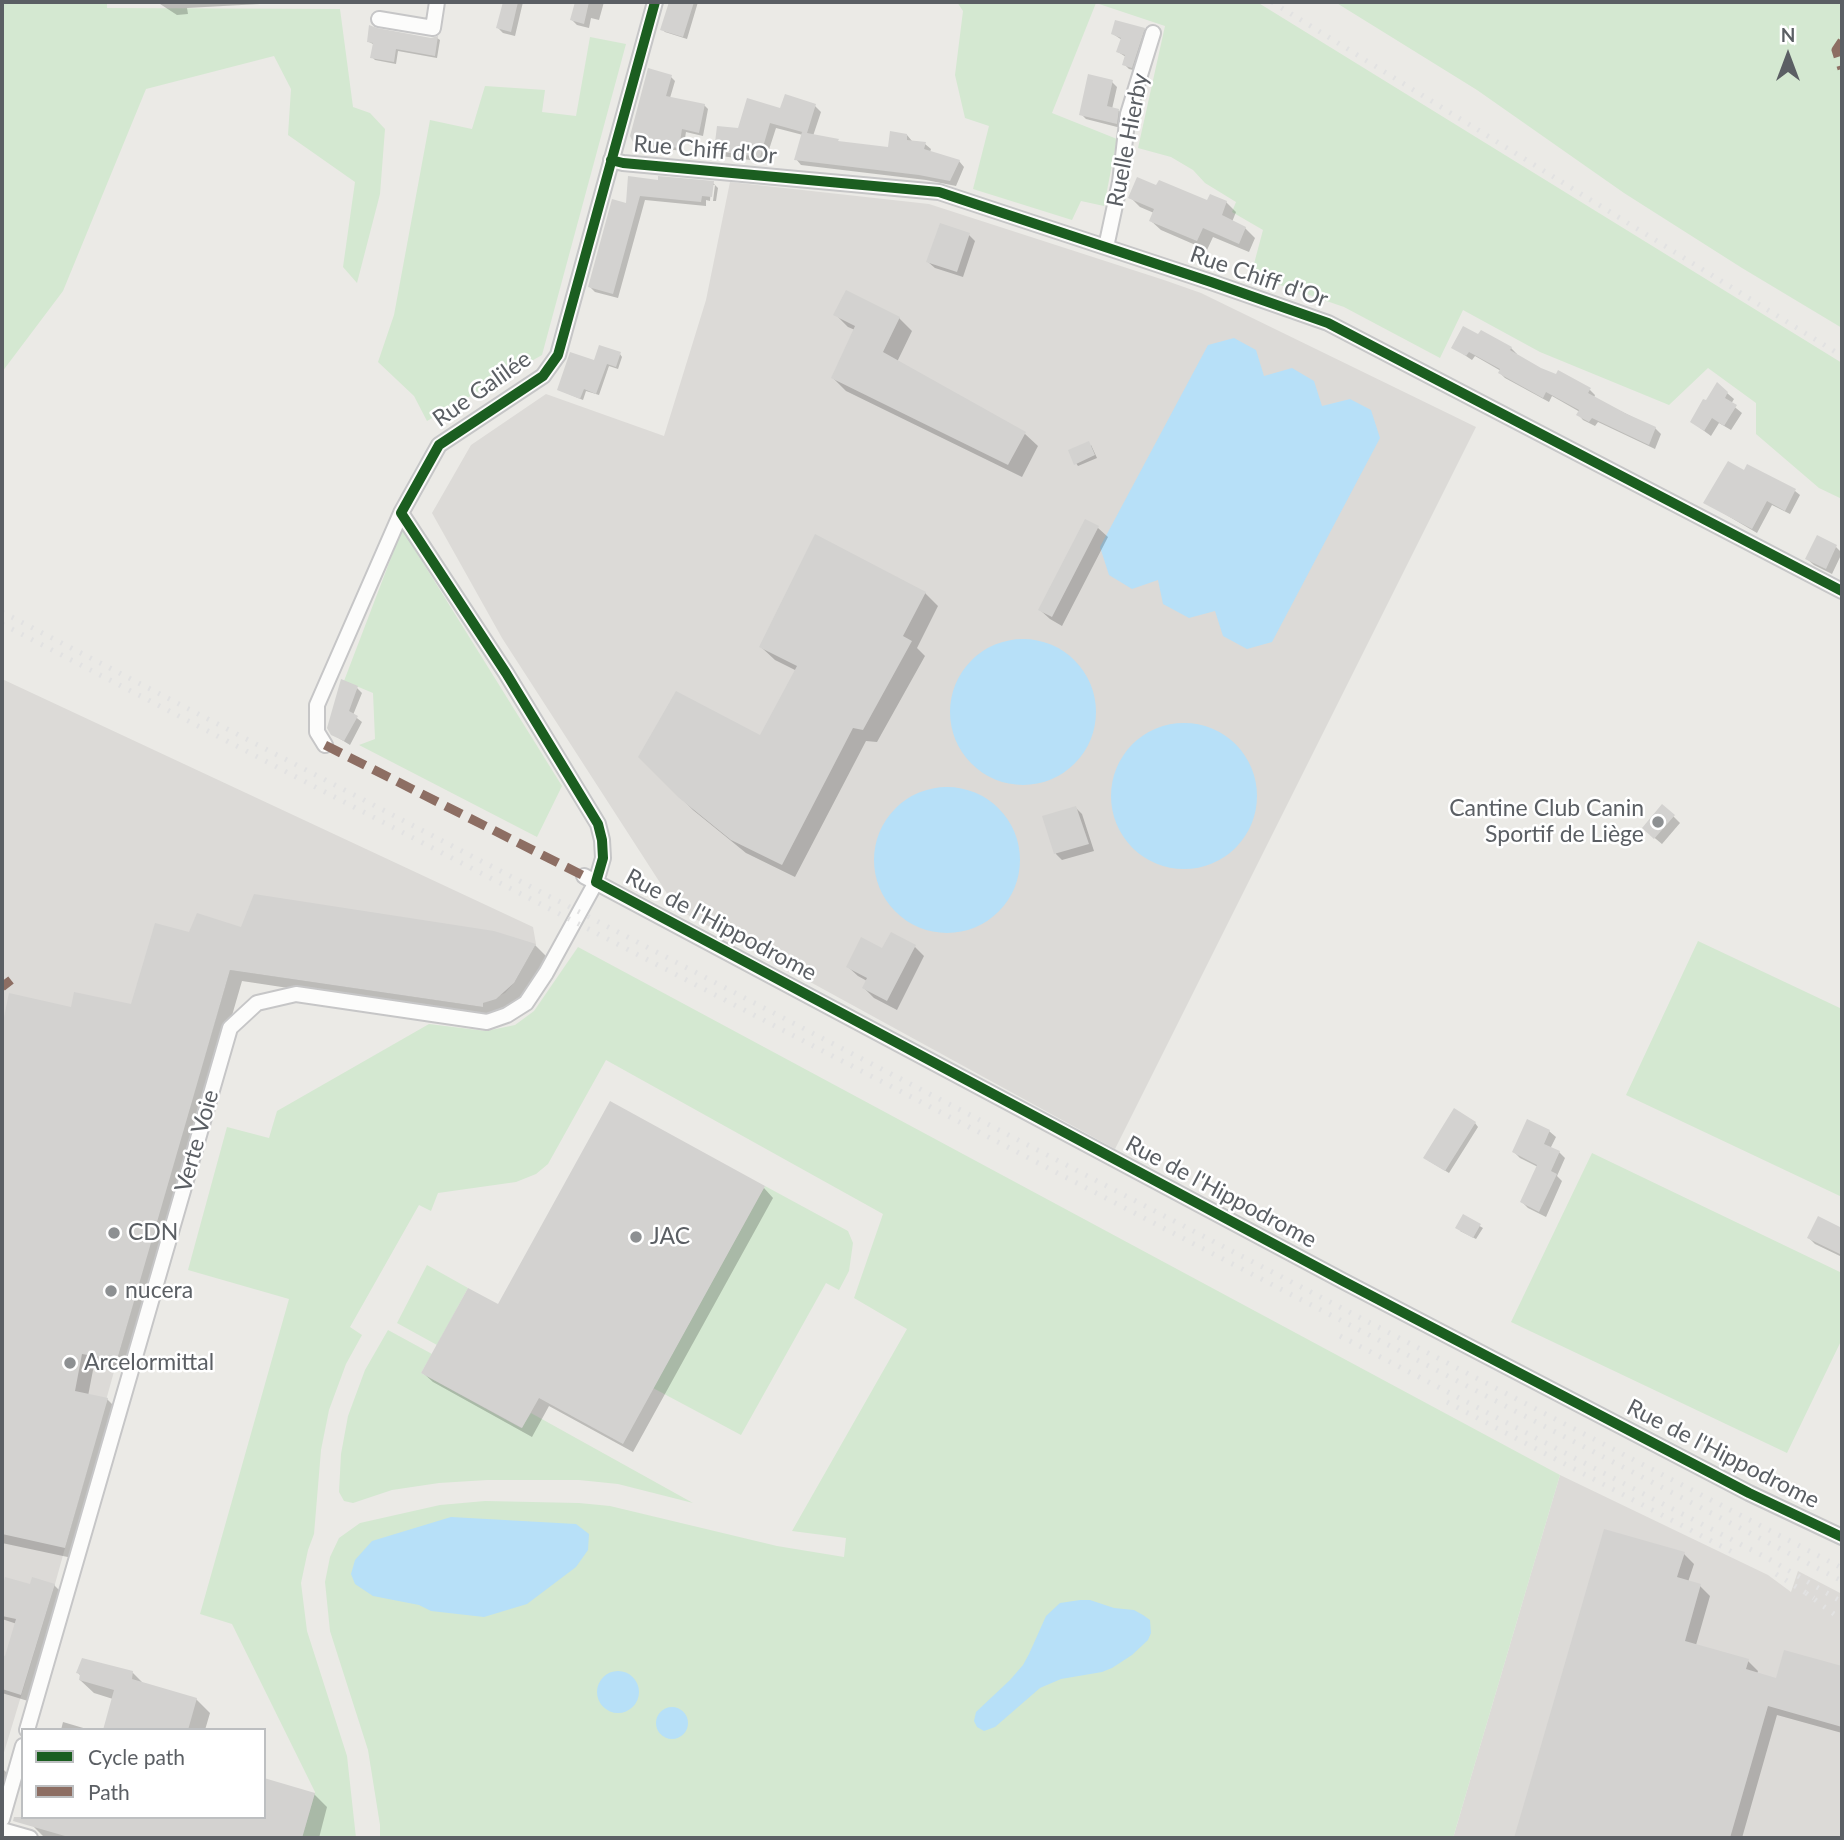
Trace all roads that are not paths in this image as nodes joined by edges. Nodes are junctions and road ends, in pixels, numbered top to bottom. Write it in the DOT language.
graph roads {
  1 [pos="437,2"];
  2 [pos="655,2"];
  3 [pos="379,19"];
  4 [pos="1153,33"];
  5 [pos="611,160"];
  6 [pos="1106,247"];
  7 [pos="401,513"];
  8 [pos="1842,591"];
  9 [pos="325,745"];
  10 [pos="590,879"];
  11 [pos="1842,1537"];
  12 [pos="28,1728"];
  13 [pos="21,1753"];
  14 [pos="2,1819"];
  15 [pos="2,1830"];
  16 [pos="30,1838"];
  1 -- 3 [label="street"];
  2 -- 5 [label="street, Rue Galilée"];
  4 -- 6 [label="street, Ruelle Hierby"];
  5 -- 6 [label="street, Rue Chiff d'Or"];
  5 -- 7 [label="street, Rue Galilée"];
  6 -- 8 [label="street, Rue Chiff d'Or"];
  7 -- 9 [label="street, Rue Galilée"];
  7 -- 10 [label="street"];
  10 -- 11 [label="street, Rue de l'Hippodrome"];
  10 -- 12 [label="street, Verte Voie"];
  13 -- 14 [label="street"];
  15 -- 16 [label="street"];
}
